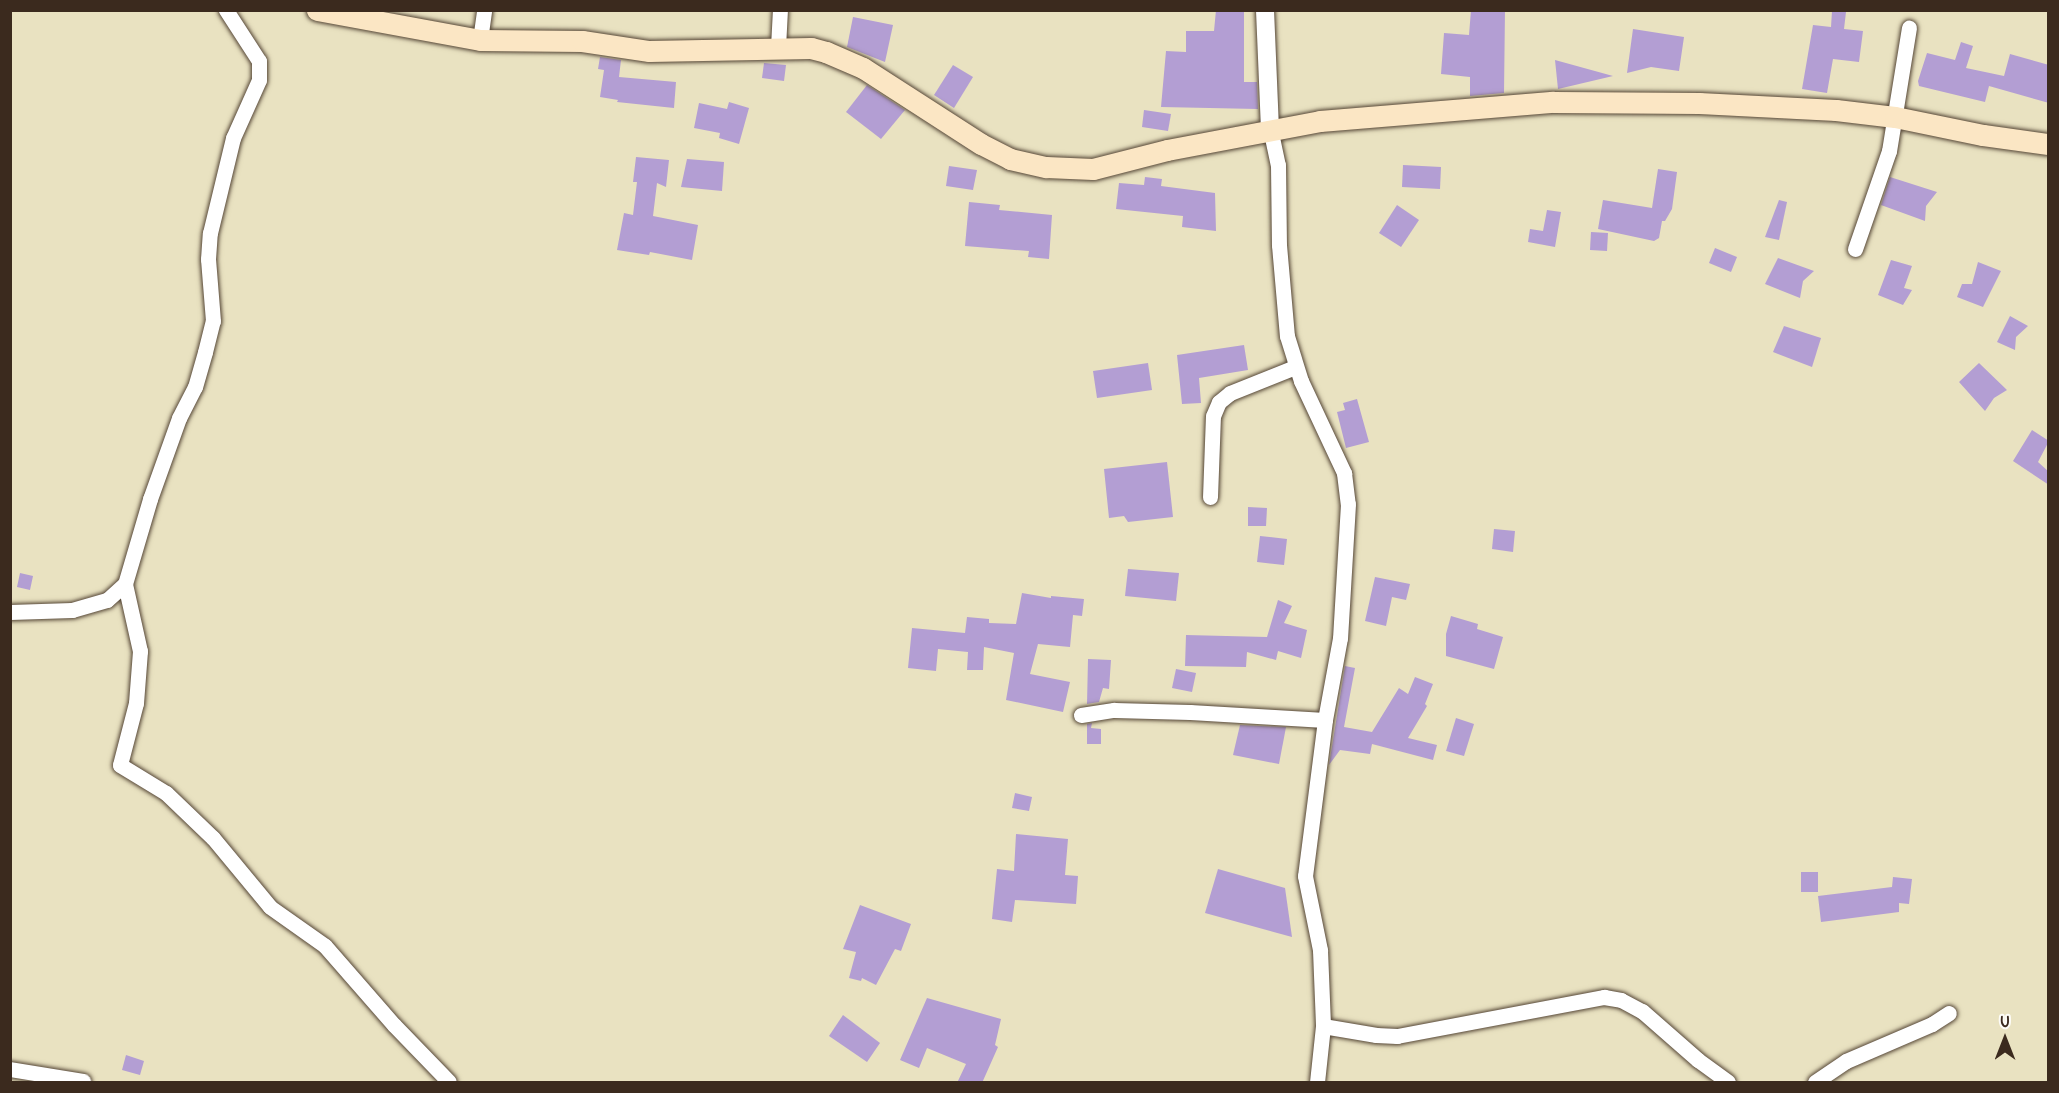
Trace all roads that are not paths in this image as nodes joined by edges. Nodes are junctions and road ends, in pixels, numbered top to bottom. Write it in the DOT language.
graph roads {
  1 [pos="226,10"];
  2 [pos="317,10"];
  3 [pos="484,10"];
  4 [pos="780,10"];
  5 [pos="1265,10"];
  6 [pos="1909,28"];
  7 [pos="480,40"];
  8 [pos="778,47"];
  9 [pos="1894,117"];
  10 [pos="1270,128"];
  11 [pos="2049,144"];
  12 [pos="1855,249"];
  13 [pos="1295,367"];
  14 [pos="1210,497"];
  15 [pos="125,584"];
  16 [pos="10,612"];
  17 [pos="1081,715"];
  18 [pos="1324,720"];
  19 [pos="1949,1013"];
  20 [pos="1323,1026"];
  21 [pos="10,1069"];
  22 [pos="83,1081"];
  23 [pos="449,1083"];
  24 [pos="1317,1083"];
  25 [pos="1728,1083"];
  26 [pos="1815,1083"];
  1 -- 15 [label="street"];
  2 -- 7 [label="main road"];
  3 -- 7 [label="street"];
  4 -- 8 [label="street"];
  5 -- 10 [label="street"];
  6 -- 9 [label="street"];
  7 -- 8 [label="main road"];
  8 -- 10 [label="main road"];
  9 -- 10 [label="main road"];
  9 -- 11 [label="main road"];
  9 -- 12 [label="street"];
  10 -- 13 [label="street"];
  13 -- 14 [label="street"];
  13 -- 18 [label="street"];
  15 -- 16 [label="street"];
  15 -- 23 [label="street"];
  17 -- 18 [label="street"];
  18 -- 20 [label="street"];
  19 -- 26 [label="street"];
  20 -- 24 [label="street"];
  20 -- 25 [label="street"];
  21 -- 22 [label="street"];
}
